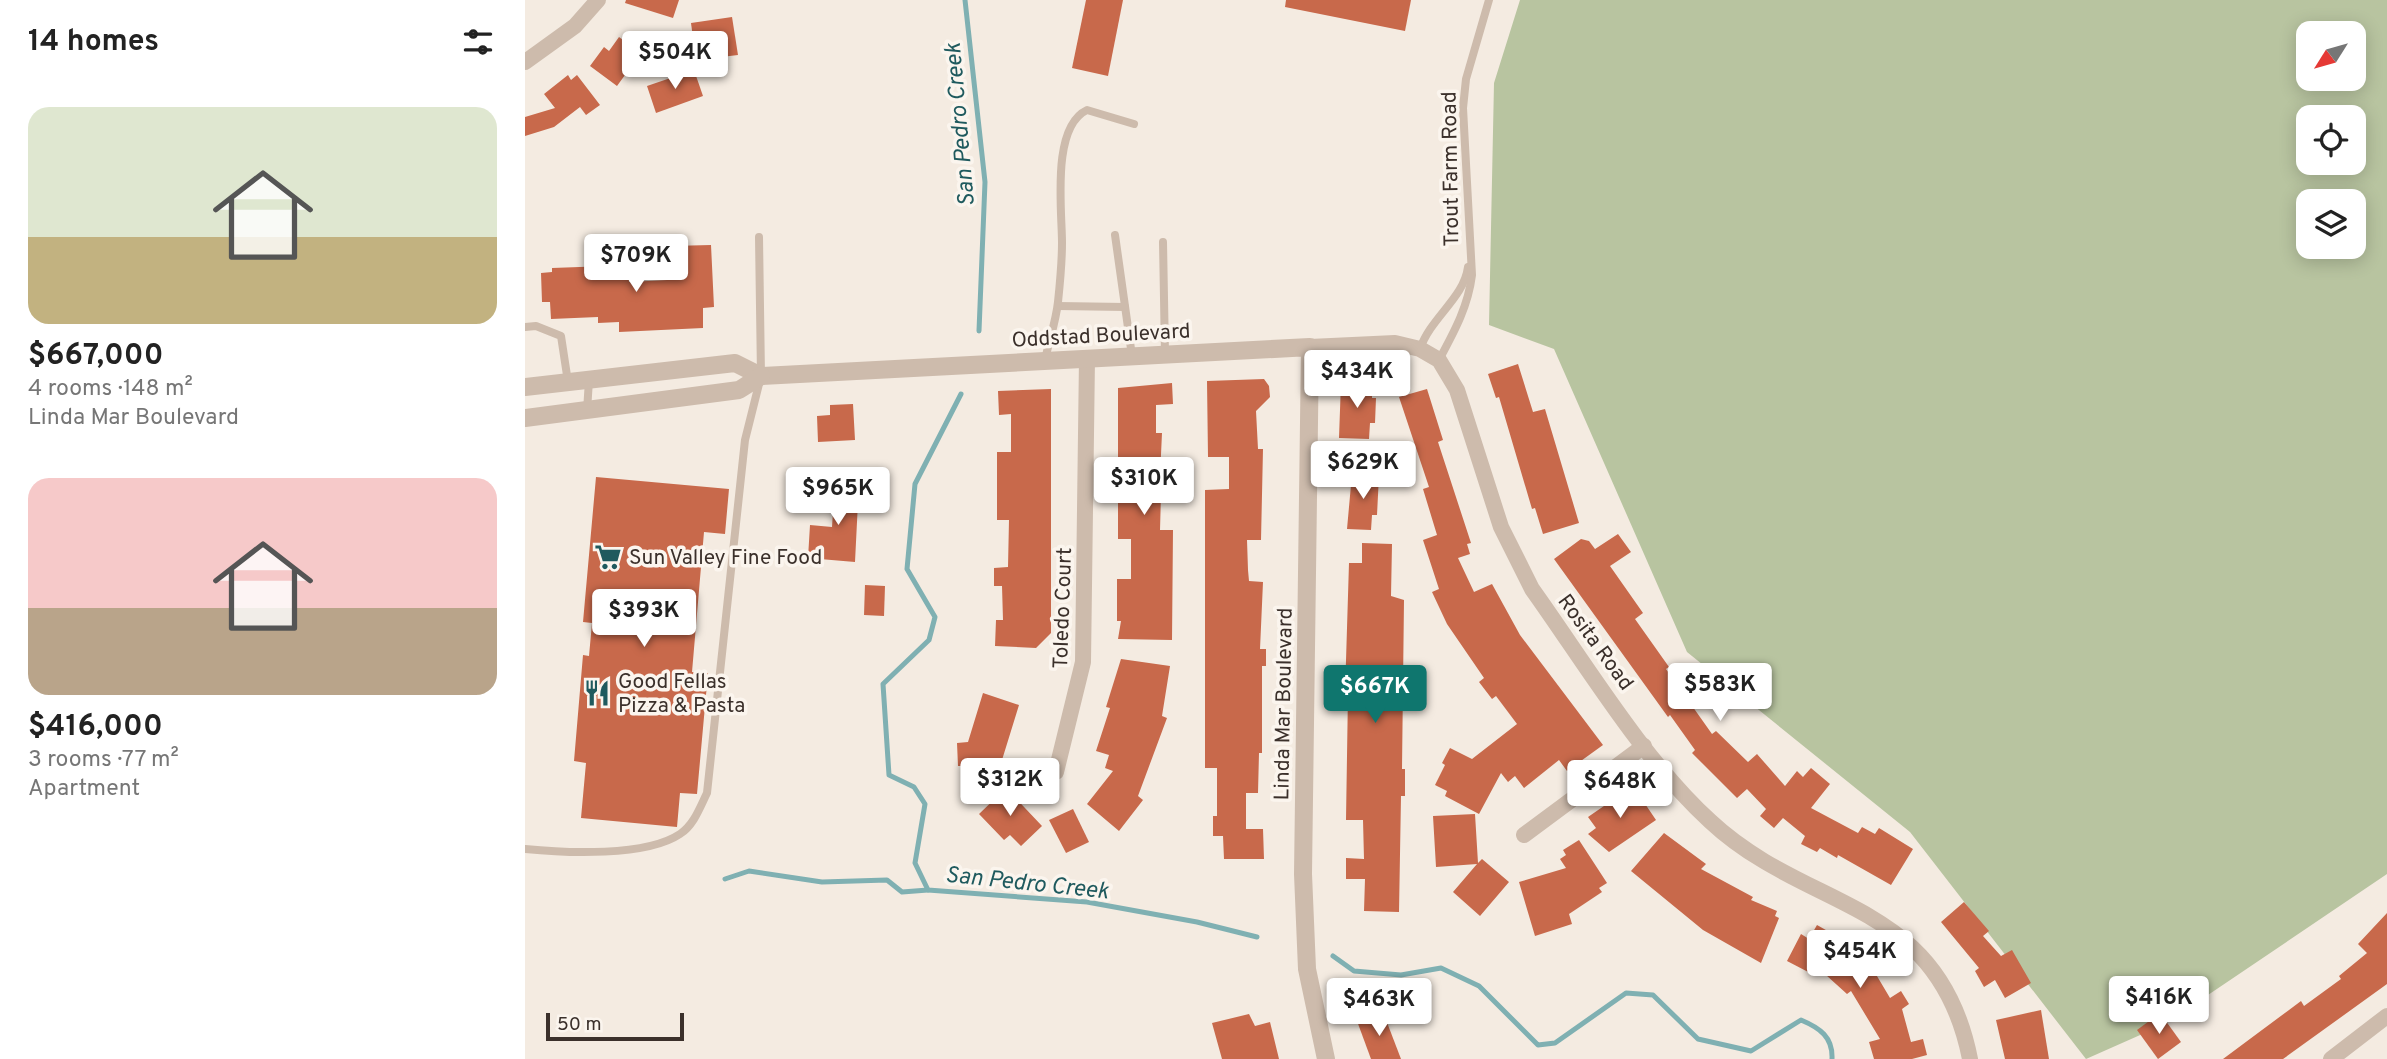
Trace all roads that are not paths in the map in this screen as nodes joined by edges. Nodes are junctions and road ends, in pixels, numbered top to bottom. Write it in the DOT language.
graph roads {
  1 [pos="598,0"];
  2 [pos="1489,0"];
  3 [pos="525,62"];
  4 [pos="1135,124"];
  5 [pos="1115,235"];
  6 [pos="759,237"];
  7 [pos="1163,242"];
  8 [pos="1470,257"];
  9 [pos="1058,306"];
  10 [pos="1125,307"];
  11 [pos="525,327"];
  12 [pos="1310,347"];
  13 [pos="1420,349"];
  14 [pos="1165,354"];
  15 [pos="1132,356"];
  16 [pos="1087,358"];
  17 [pos="1045,360"];
  18 [pos="1439,360"];
  19 [pos="761,376"];
  20 [pos="589,380"];
  21 [pos="569,382"];
  22 [pos="525,387"];
  23 [pos="587,411"];
  24 [pos="525,418"];
  25 [pos="1644,746"];
  26 [pos="1056,772"];
  27 [pos="1524,835"];
  28 [pos="525,849"];
  29 [pos="2387,1016"];
  30 [pos="1326,1059"];
  31 [pos="1970,1059"];
  32 [pos="2331,1059"];
  1 -- 3 [label="street"];
  2 -- 8 [label="lane, Trout Farm Road"];
  4 -- 9 [label="lane"];
  5 -- 10 [label="lane"];
  6 -- 19 [label="lane"];
  7 -- 14 [label="lane"];
  8 -- 13 [label="lane, Trout Farm Road"];
  8 -- 18 [label="lane, Trout Farm Road"];
  9 -- 10 [label="lane"];
  9 -- 17 [label="lane"];
  10 -- 15 [label="lane"];
  11 -- 21 [label="lane"];
  12 -- 13 [label="street, Oddstad Boulevard"];
  12 -- 14 [label="street, Oddstad Boulevard"];
  12 -- 30 [label="street, Linda Mar Boulevard"];
  13 -- 18 [label="street, Oddstad Boulevard"];
  14 -- 15 [label="street, Oddstad Boulevard"];
  15 -- 16 [label="street, Oddstad Boulevard"];
  16 -- 17 [label="street, Oddstad Boulevard"];
  16 -- 26 [label="street, Toledo Court"];
  17 -- 19 [label="street, Oddstad Boulevard"];
  18 -- 25 [label="street, Rosita Road"];
  19 -- 20 [label="street, Oddstad Boulevard"];
  19 -- 23 [label="street, Oddstad Boulevard"];
  19 -- 28 [label="lane"];
  20 -- 21 [label="street, Oddstad Boulevard"];
  20 -- 23 [label="lane"];
  21 -- 22 [label="street, Oddstad Boulevard"];
  23 -- 24 [label="street, Oddstad Boulevard"];
  25 -- 27 [label="street"];
  25 -- 31 [label="street, Rosita Road"];
  29 -- 32 [label="street"];
}
